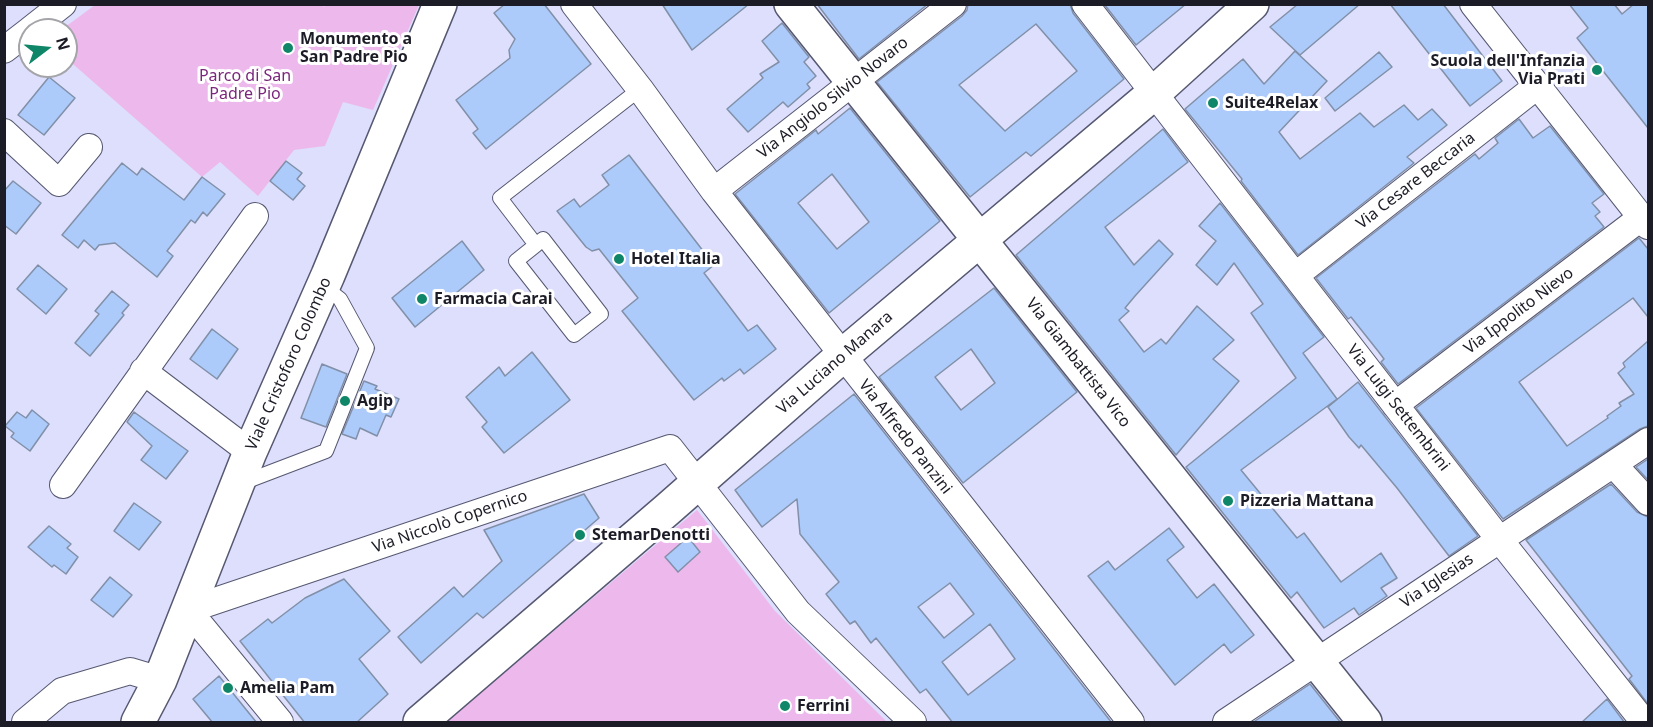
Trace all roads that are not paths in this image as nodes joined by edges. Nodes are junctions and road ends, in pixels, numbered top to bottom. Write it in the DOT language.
graph roads {
  1 [pos="63,4"];
  2 [pos="440,4"];
  3 [pos="574,4"];
  4 [pos="791,4"];
  5 [pos="953,4"];
  6 [pos="1084,4"];
  7 [pos="1252,4"];
  8 [pos="1473,4"];
  9 [pos="45,18"];
  10 [pos="18,39"];
  11 [pos="4,50"];
  12 [pos="854,83"];
  13 [pos="1537,86"];
  14 [pos="640,89"];
  15 [pos="1154,93"];
  16 [pos="4,132"];
  17 [pos="89,147"];
  18 [pos="714,191"];
  19 [pos="255,216"];
  20 [pos="1645,222"];
  21 [pos="979,241"];
  22 [pos="536,245"];
  23 [pos="1296,275"];
  24 [pos="323,286"];
  25 [pos="842,356"];
  26 [pos="143,371"];
  27 [pos="1395,405"];
  28 [pos="1648,441"];
  29 [pos="250,452"];
  30 [pos="1614,465"];
  31 [pos="697,484"];
  32 [pos="63,485"];
  33 [pos="237,485"];
  34 [pos="1648,502"];
  35 [pos="1499,539"];
  36 [pos="188,610"];
  37 [pos="1317,663"];
  38 [pos="160,680"];
  39 [pos="25,723"];
  40 [pos="138,723"];
  41 [pos="280,723"];
  42 [pos="420,723"];
  43 [pos="913,723"];
  44 [pos="1131,723"];
  45 [pos="1226,723"];
  46 [pos="1365,723"];
  47 [pos="1644,723"];
  1 -- 9 [label="street"];
  2 -- 24 [label="street, Viale Cristoforo Colombo"];
  3 -- 14 [label="street, Via Alfredo Panzini"];
  4 -- 12 [label="street, Via Giambattista Vico"];
  5 -- 12 [label="street, Via Angiolo Silvio Novaro"];
  6 -- 15 [label="street, Via Luigi Settembrini"];
  7 -- 15 [label="street, Via Luciano Manara"];
  8 -- 13 [label="street"];
  10 -- 11 [label="street"];
  12 -- 18 [label="street, Via Angiolo Silvio Novaro"];
  12 -- 21 [label="street, Via Giambattista Vico"];
  13 -- 20 [label="street"];
  13 -- 23 [label="street, Via Cesare Beccaria"];
  14 -- 18 [label="street, Via Alfredo Panzini"];
  14 -- 22 [label="lane"];
  15 -- 21 [label="street, Via Luciano Manara"];
  15 -- 23 [label="street, Via Luigi Settembrini"];
  16 -- 17 [label="street"];
  18 -- 25 [label="street, Via Alfredo Panzini"];
  19 -- 26 [label="street"];
  20 -- 27 [label="street, Via Ippolito Nievo"];
  21 -- 25 [label="street, Via Luciano Manara"];
  21 -- 37 [label="street, Via Giambattista Vico"];
  22 -- 22 [label="lane"];
  23 -- 27 [label="street, Via Luigi Settembrini"];
  24 -- 29 [label="street, Viale Cristoforo Colombo"];
  24 -- 33 [label="lane"];
  25 -- 31 [label="street, Via Luciano Manara"];
  25 -- 44 [label="street, Via Alfredo Panzini"];
  26 -- 29 [label="street"];
  26 -- 32 [label="street"];
  27 -- 35 [label="street, Via Luigi Settembrini"];
  28 -- 30 [label="street, Via Iglesias"];
  29 -- 33 [label="street, Viale Cristoforo Colombo"];
  30 -- 34 [label="street"];
  30 -- 35 [label="street, Via Iglesias"];
  31 -- 36 [label="street, Via Niccolò Copernico"];
  31 -- 42 [label="street, Via Luciano Manara"];
  31 -- 43 [label="street"];
  33 -- 36 [label="street, Viale Cristoforo Colombo"];
  35 -- 37 [label="street, Via Iglesias"];
  35 -- 47 [label="street, Via Luigi Settembrini"];
  36 -- 38 [label="street, Viale Cristoforo Colombo"];
  36 -- 41 [label="street"];
  37 -- 45 [label="street, Via Iglesias"];
  37 -- 46 [label="street, Via Giambattista Vico"];
  38 -- 39 [label="street"];
  38 -- 40 [label="street, Viale Cristoforo Colombo"];
}
